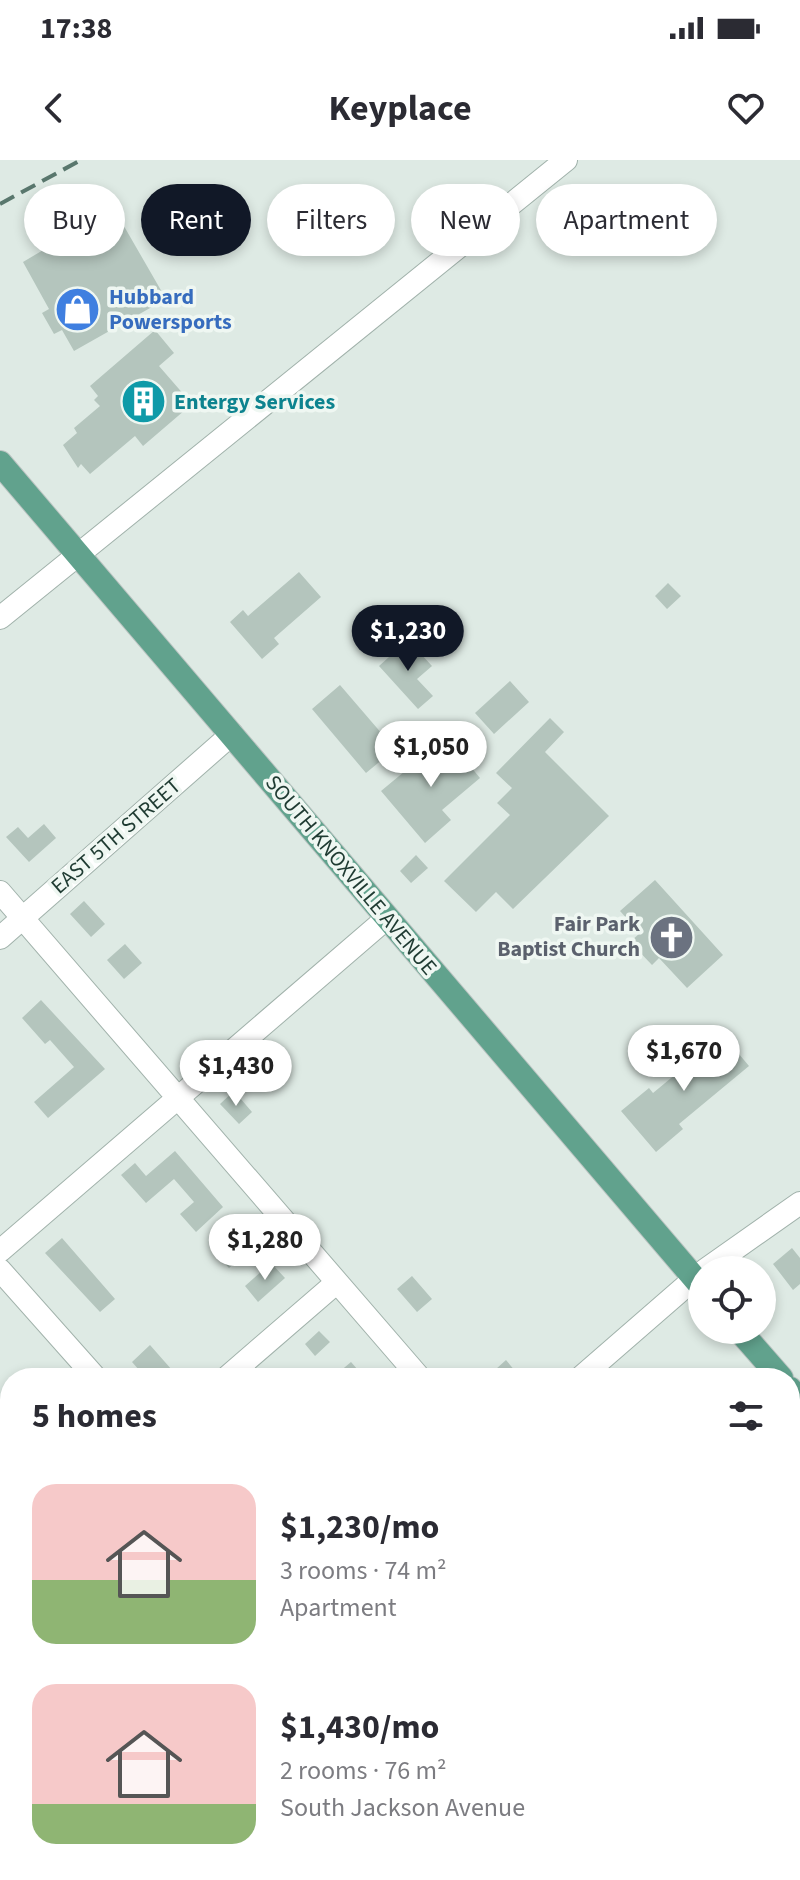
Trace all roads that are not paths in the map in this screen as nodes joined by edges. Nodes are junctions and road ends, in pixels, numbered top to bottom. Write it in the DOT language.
graph roads {
  1 [pos="566,160"];
  2 [pos="0,463"];
  3 [pos="78,553"];
  4 [pos="0,618"];
  5 [pos="232,734"];
  6 [pos="0,892"];
  7 [pos="387,918"];
  8 [pos="23,919"];
  9 [pos="0,938"];
  10 [pos="177,1098"];
  11 [pos="799,1206"];
  12 [pos="0,1251"];
  13 [pos="730,1256"];
  14 [pos="688,1262"];
  15 [pos="0,1270"];
  16 [pos="336,1283"];
  17 [pos="688,1288"];
  18 [pos="751,1344"];
  19 [pos="87,1368"];
  20 [pos="238,1368"];
  21 [pos="411,1368"];
  22 [pos="592,1368"];
  23 [pos="772,1368"];
  1 -- 3 [label="street"];
  2 -- 3 [label="main road, SOUTH KNOXVILLE AVENUE"];
  3 -- 4 [label="street"];
  3 -- 5 [label="main road, SOUTH KNOXVILLE AVENUE"];
  5 -- 7 [label="main road, SOUTH KNOXVILLE AVENUE"];
  5 -- 8 [label="street, EAST 5TH STREET"];
  6 -- 8 [label="street"];
  7 -- 10 [label="street"];
  7 -- 14 [label="main road, SOUTH KNOXVILLE AVENUE"];
  8 -- 9 [label="street, EAST 5TH STREET"];
  8 -- 10 [label="street"];
  10 -- 12 [label="street"];
  10 -- 16 [label="street"];
  11 -- 13 [label="street"];
  15 -- 19 [label="street"];
  16 -- 20 [label="street"];
  16 -- 21 [label="street"];
  17 -- 22 [label="street"];
  18 -- 23 [label="main road"];
}
